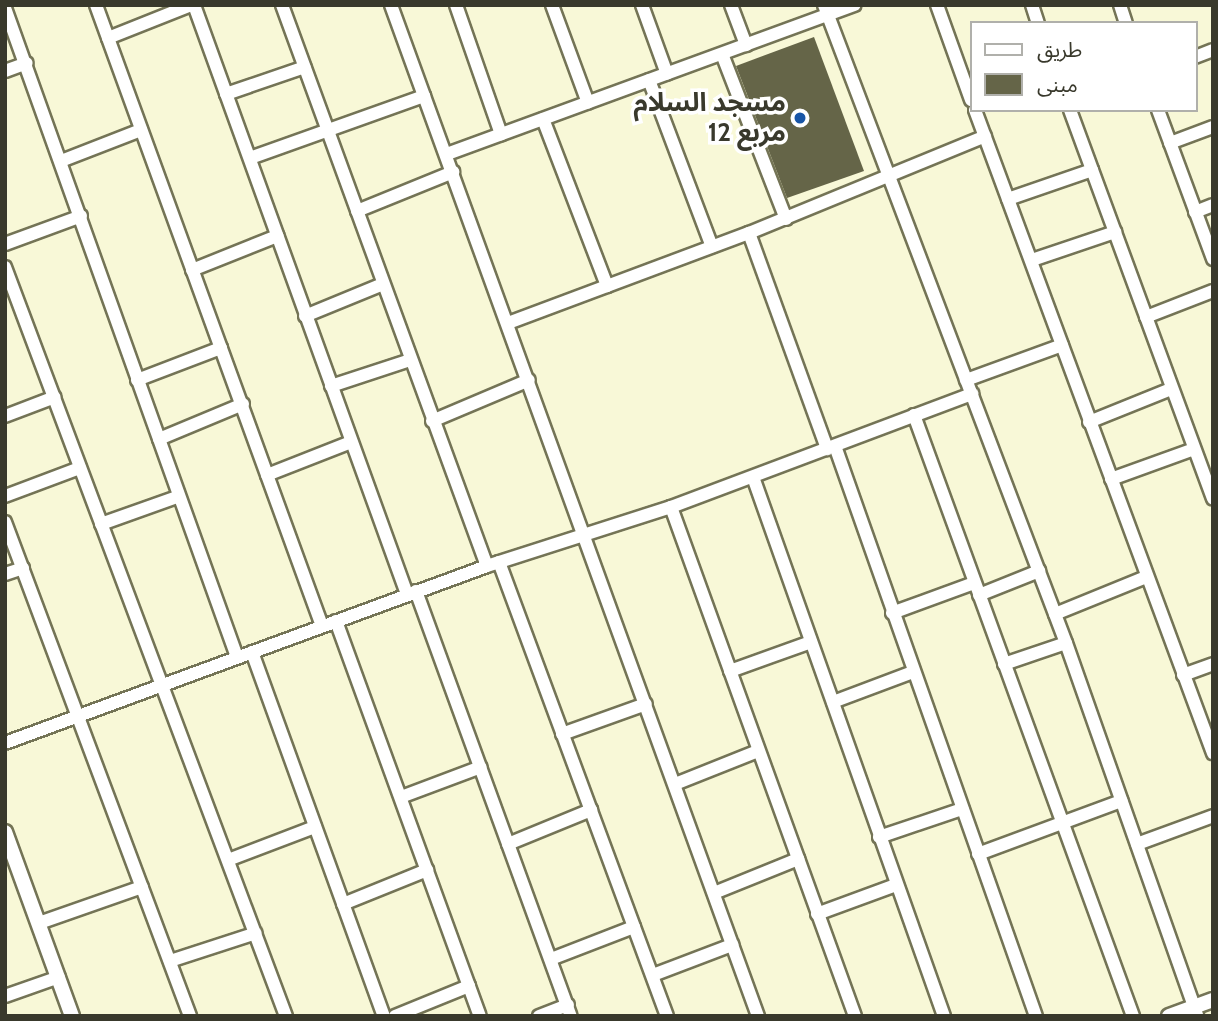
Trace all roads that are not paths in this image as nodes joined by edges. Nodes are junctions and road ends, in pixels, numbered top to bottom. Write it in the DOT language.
graph roads {
  1 [pos="96,5"];
  2 [pos="192,5"];
  3 [pos="282,5"];
  4 [pos="391,5"];
  5 [pos="456,5"];
  6 [pos="552,5"];
  7 [pos="642,5"];
  8 [pos="731,5"];
  9 [pos="855,5"];
  10 [pos="937,5"];
  11 [pos="5,8"];
  12 [pos="826,10"];
  13 [pos="108,38"];
  14 [pos="746,45"];
  15 [pos="722,54"];
  16 [pos="26,63"];
  17 [pos="304,67"];
  18 [pos="5,71"];
  19 [pos="667,74"];
  20 [pos="649,80"];
  21 [pos="226,94"];
  22 [pos="424,96"];
  23 [pos="970,97"];
  24 [pos="588,103"];
  25 [pos="976,112"];
  26 [pos="1071,112"];
  27 [pos="1159,112"];
  28 [pos="543,119"];
  29 [pos="1213,127"];
  30 [pos="141,130"];
  31 [pos="327,131"];
  32 [pos="501,134"];
  33 [pos="985,136"];
  34 [pos="1170,143"];
  35 [pos="447,154"];
  36 [pos="250,158"];
  37 [pos="61,161"];
  38 [pos="1092,170"];
  39 [pos="453,172"];
  40 [pos="888,177"];
  41 [pos="1008,199"];
  42 [pos="1213,205"];
  43 [pos="357,211"];
  44 [pos="1195,212"];
  45 [pos="81,216"];
  46 [pos="786,219"];
  47 [pos="1115,232"];
  48 [pos="748,233"];
  49 [pos="276,236"];
  50 [pos="5,244"];
  51 [pos="712,247"];
  52 [pos="1213,259"];
  53 [pos="1032,260"];
  54 [pos="5,267"];
  55 [pos="192,270"];
  56 [pos="383,284"];
  57 [pos="607,286"];
  58 [pos="1213,291"];
  59 [pos="305,316"];
  60 [pos="1146,317"];
  61 [pos="508,323"];
  62 [pos="1062,345"];
  63 [pos="221,348"];
  64 [pos="410,360"];
  65 [pos="137,380"];
  66 [pos="529,380"];
  67 [pos="966,380"];
  68 [pos="331,386"];
  69 [pos="1171,389"];
  70 [pos="972,394"];
  71 [pos="54,397"];
  72 [pos="243,404"];
  73 [pos="914,415"];
  74 [pos="5,416"];
  75 [pos="432,421"];
  76 [pos="1089,422"];
  77 [pos="159,439"];
  78 [pos="351,442"];
  79 [pos="831,448"];
  80 [pos="1194,449"];
  81 [pos="80,468"];
  82 [pos="267,475"];
  83 [pos="753,477"];
  84 [pos="1111,479"];
  85 [pos="5,496"];
  86 [pos="177,497"];
  87 [pos="1213,498"];
  88 [pos="671,507"];
  89 [pos="5,522"];
  90 [pos="101,524"];
  91 [pos="586,535"];
  92 [pos="493,564"];
  93 [pos="23,568"];
  94 [pos="1039,571"];
  95 [pos="5,574"];
  96 [pos="1146,577"];
  97 [pos="976,589"];
  98 [pos="411,593"];
  99 [pos="892,613"];
  100 [pos="1055,614"];
  101 [pos="336,621"];
  102 [pos="322,626"];
  103 [pos="811,642"];
  104 [pos="1066,643"];
  105 [pos="252,652"];
  106 [pos="237,657"];
  107 [pos="1004,664"];
  108 [pos="1213,664"];
  109 [pos="730,671"];
  110 [pos="913,672"];
  111 [pos="1183,675"];
  112 [pos="164,684"];
  113 [pos="833,702"];
  114 [pos="646,704"];
  115 [pos="78,716"];
  116 [pos="562,734"];
  117 [pos="5,743"];
  118 [pos="1212,749"];
  119 [pos="758,751"];
  120 [pos="481,767"];
  121 [pos="675,783"];
  122 [pos="401,797"];
  123 [pos="1121,801"];
  124 [pos="962,808"];
  125 [pos="591,810"];
  126 [pos="1213,816"];
  127 [pos="1063,823"];
  128 [pos="315,827"];
  129 [pos="5,832"];
  130 [pos="879,837"];
  131 [pos="508,844"];
  132 [pos="1137,844"];
  133 [pos="978,854"];
  134 [pos="799,859"];
  135 [pos="228,860"];
  136 [pos="427,870"];
  137 [pos="896,885"];
  138 [pos="142,887"];
  139 [pos="714,893"];
  140 [pos="343,904"];
  141 [pos="817,914"];
  142 [pos="39,923"];
  143 [pos="634,927"];
  144 [pos="256,933"];
  145 [pos="732,945"];
  146 [pos="551,959"];
  147 [pos="170,961"];
  148 [pos="653,975"];
  149 [pos="59,977"];
  150 [pos="470,986"];
  151 [pos="5,996"];
  152 [pos="1213,1000"];
  153 [pos="569,1011"];
  154 [pos="1196,1011"];
  155 [pos="72,1016"];
  156 [pos="190,1016"];
  157 [pos="286,1016"];
  158 [pos="384,1016"];
  159 [pos="395,1016"];
  160 [pos="480,1016"];
  161 [pos="539,1016"];
  162 [pos="667,1016"];
  163 [pos="758,1016"];
  164 [pos="855,1016"];
  165 [pos="944,1016"];
  166 [pos="1036,1016"];
  167 [pos="1133,1016"];
  168 [pos="1169,1016"];
  1 -- 13 [label="street"];
  2 -- 13 [label="street"];
  2 -- 21 [label="street"];
  3 -- 17 [label="street"];
  4 -- 22 [label="street"];
  5 -- 32 [label="street"];
  6 -- 24 [label="street"];
  7 -- 19 [label="street"];
  8 -- 14 [label="street"];
  9 -- 12 [label="street"];
  10 -- 23 [label="street"];
  11 -- 16 [label="street"];
  12 -- 14 [label="street"];
  12 -- 40 [label="street"];
  13 -- 30 [label="street"];
  14 -- 15 [label="street"];
  15 -- 19 [label="street"];
  15 -- 46 [label="street"];
  16 -- 18 [label="street"];
  16 -- 37 [label="street"];
  17 -- 21 [label="street"];
  17 -- 31 [label="street"];
  19 -- 20 [label="street"];
  20 -- 24 [label="street"];
  20 -- 51 [label="street"];
  21 -- 36 [label="street"];
  22 -- 31 [label="street"];
  22 -- 35 [label="street"];
  24 -- 28 [label="street"];
  25 -- 33 [label="street"];
  26 -- 38 [label="street"];
  27 -- 34 [label="street"];
  28 -- 32 [label="street"];
  28 -- 57 [label="street"];
  29 -- 34 [label="street"];
  30 -- 37 [label="street"];
  30 -- 55 [label="street"];
  31 -- 36 [label="street"];
  31 -- 43 [label="street"];
  32 -- 35 [label="street"];
  33 -- 40 [label="street"];
  33 -- 41 [label="street"];
  34 -- 44 [label="street"];
  35 -- 39 [label="street"];
  36 -- 49 [label="street"];
  37 -- 45 [label="street"];
  38 -- 41 [label="street"];
  38 -- 47 [label="street"];
  39 -- 43 [label="street"];
  39 -- 61 [label="street"];
  40 -- 46 [label="street"];
  40 -- 67 [label="street"];
  41 -- 53 [label="street"];
  42 -- 44 [label="street"];
  43 -- 56 [label="street"];
  44 -- 52 [label="street"];
  45 -- 50 [label="street"];
  45 -- 65 [label="street"];
  46 -- 48 [label="street"];
  47 -- 53 [label="street"];
  47 -- 60 [label="street"];
  48 -- 51 [label="street"];
  48 -- 79 [label="street"];
  49 -- 55 [label="street"];
  49 -- 59 [label="street"];
  51 -- 57 [label="street"];
  53 -- 62 [label="street"];
  54 -- 71 [label="street"];
  55 -- 63 [label="street"];
  56 -- 59 [label="street"];
  56 -- 64 [label="street"];
  57 -- 61 [label="street"];
  58 -- 60 [label="street"];
  59 -- 68 [label="street"];
  60 -- 69 [label="street"];
  61 -- 66 [label="street"];
  62 -- 67 [label="street"];
  62 -- 76 [label="street"];
  63 -- 65 [label="street"];
  63 -- 72 [label="street"];
  64 -- 68 [label="street"];
  64 -- 75 [label="street"];
  65 -- 77 [label="street"];
  66 -- 75 [label="street"];
  66 -- 91 [label="street"];
  67 -- 70 [label="street"];
  68 -- 78 [label="street"];
  69 -- 76 [label="street"];
  69 -- 80 [label="street"];
  70 -- 73 [label="street"];
  70 -- 94 [label="street"];
  71 -- 74 [label="street"];
  71 -- 81 [label="street"];
  72 -- 77 [label="street"];
  72 -- 82 [label="street"];
  73 -- 79 [label="street"];
  73 -- 97 [label="street"];
  75 -- 92 [label="street"];
  76 -- 84 [label="street"];
  77 -- 86 [label="street"];
  78 -- 82 [label="street"];
  78 -- 98 [label="street"];
  79 -- 83 [label="street"];
  79 -- 99 [label="street"];
  80 -- 84 [label="street"];
  80 -- 87 [label="street"];
  81 -- 85 [label="street"];
  81 -- 90 [label="street"];
  82 -- 102 [label="street"];
  83 -- 88 [label="street"];
  83 -- 103 [label="street"];
  84 -- 96 [label="street"];
  86 -- 90 [label="street"];
  86 -- 106 [label="street"];
  88 -- 91 [label="street"];
  88 -- 109 [label="street"];
  89 -- 93 [label="street"];
  90 -- 112 [label="street"];
  91 -- 92 [label="street"];
  91 -- 114 [label="street"];
  92 -- 98 [label="street"];
  92 -- 116 [label="street"];
  93 -- 95 [label="street"];
  93 -- 115 [label="street"];
  94 -- 97 [label="street"];
  94 -- 100 [label="street"];
  96 -- 100 [label="street"];
  96 -- 111 [label="street"];
  97 -- 99 [label="street"];
  97 -- 107 [label="street"];
  98 -- 101 [label="street"];
  98 -- 120 [label="street"];
  99 -- 110 [label="street"];
  100 -- 104 [label="street"];
  101 -- 102 [label="street"];
  101 -- 122 [label="street"];
  102 -- 105 [label="street"];
  103 -- 109 [label="street"];
  103 -- 113 [label="street"];
  104 -- 107 [label="street"];
  104 -- 123 [label="street"];
  105 -- 106 [label="street"];
  105 -- 128 [label="street"];
  106 -- 112 [label="street"];
  107 -- 127 [label="street"];
  108 -- 111 [label="street"];
  109 -- 119 [label="street"];
  110 -- 113 [label="street"];
  110 -- 124 [label="street"];
  111 -- 118 [label="street"];
  112 -- 115 [label="street"];
  112 -- 135 [label="street"];
  113 -- 130 [label="street"];
  114 -- 116 [label="street"];
  114 -- 121 [label="street"];
  115 -- 117 [label="street"];
  115 -- 138 [label="street"];
  116 -- 125 [label="street"];
  119 -- 121 [label="street"];
  119 -- 134 [label="street"];
  120 -- 122 [label="street"];
  120 -- 131 [label="street"];
  121 -- 139 [label="street"];
  122 -- 136 [label="street"];
  123 -- 127 [label="street"];
  123 -- 132 [label="street"];
  124 -- 130 [label="street"];
  124 -- 133 [label="street"];
  125 -- 131 [label="street"];
  125 -- 143 [label="street"];
  126 -- 132 [label="street"];
  127 -- 133 [label="street"];
  127 -- 167 [label="street"];
  128 -- 135 [label="street"];
  128 -- 140 [label="street"];
  129 -- 142 [label="street"];
  130 -- 137 [label="street"];
  131 -- 146 [label="street"];
  132 -- 154 [label="street"];
  133 -- 166 [label="street"];
  134 -- 139 [label="street"];
  134 -- 141 [label="street"];
  135 -- 144 [label="street"];
  136 -- 140 [label="street"];
  136 -- 150 [label="street"];
  137 -- 141 [label="street"];
  137 -- 165 [label="street"];
  138 -- 142 [label="street"];
  138 -- 147 [label="street"];
  139 -- 145 [label="street"];
  140 -- 158 [label="street"];
  141 -- 164 [label="street"];
  142 -- 149 [label="street"];
  143 -- 146 [label="street"];
  143 -- 148 [label="street"];
  144 -- 147 [label="street"];
  144 -- 157 [label="street"];
  145 -- 148 [label="street"];
  145 -- 163 [label="street"];
  146 -- 153 [label="street"];
  147 -- 156 [label="street"];
  148 -- 162 [label="street"];
  149 -- 151 [label="street"];
  149 -- 155 [label="street"];
  150 -- 159 [label="street"];
  150 -- 160 [label="street"];
  152 -- 154 [label="street"];
  153 -- 161 [label="street"];
  154 -- 168 [label="street"];
}
